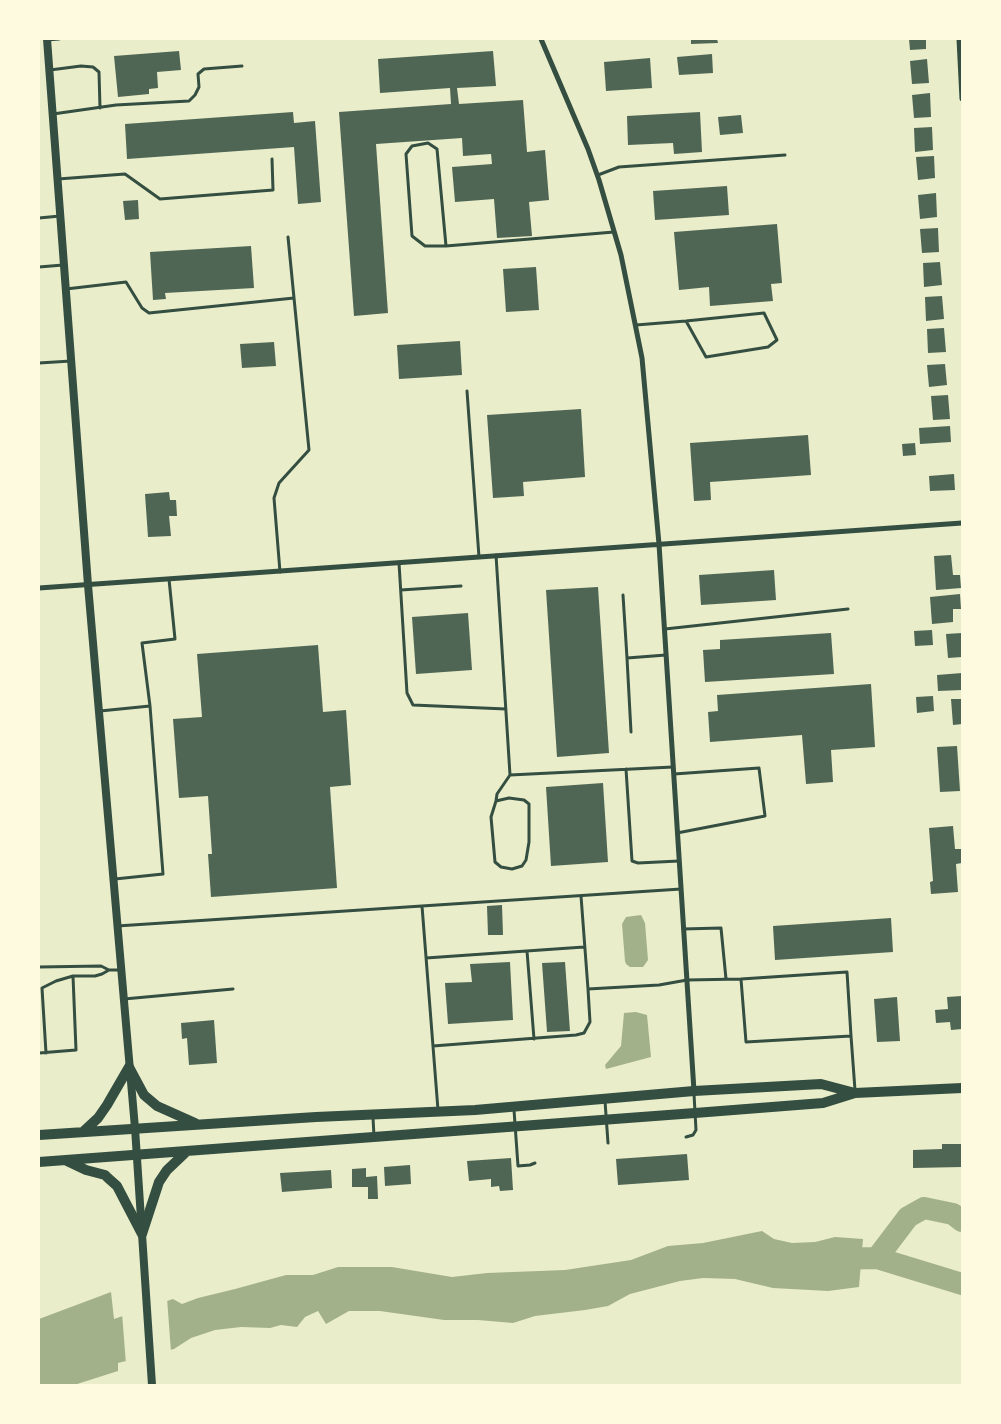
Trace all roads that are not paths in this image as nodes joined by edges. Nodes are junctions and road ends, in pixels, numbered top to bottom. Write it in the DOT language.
graph roads {
  1 [pos="59,39"];
  2 [pos="541,39"];
  3 [pos="959,39"];
  4 [pos="47,40"];
  5 [pos="242,66"];
  6 [pos="49,70"];
  7 [pos="962,99"];
  8 [pos="100,108"];
  9 [pos="52,114"];
  10 [pos="785,155"];
  11 [pos="272,159"];
  12 [pos="597,175"];
  13 [pos="57,179"];
  14 [pos="60,216"];
  15 [pos="39,218"];
  16 [pos="614,232"];
  17 [pos="288,237"];
  18 [pos="446,246"];
  19 [pos="64,265"];
  20 [pos="39,267"];
  21 [pos="66,289"];
  22 [pos="294,298"];
  23 [pos="686,321"];
  24 [pos="636,326"];
  25 [pos="71,361"];
  26 [pos="39,363"];
  27 [pos="467,391"];
  28 [pos="962,523"];
  29 [pos="659,544"];
  30 [pos="496,555"];
  31 [pos="479,557"];
  32 [pos="399,563"];
  33 [pos="280,572"];
  34 [pos="169,579"];
  35 [pos="88,585"];
  36 [pos="461,586"];
  37 [pos="39,588"];
  38 [pos="401,590"];
  39 [pos="623,595"];
  40 [pos="848,609"];
  41 [pos="664,629"];
  42 [pos="666,655"];
  43 [pos="627,658"];
  44 [pos="150,706"];
  45 [pos="506,710"];
  46 [pos="99,711"];
  47 [pos="631,732"];
  48 [pos="673,767"];
  49 [pos="626,769"];
  50 [pos="673,774"];
  51 [pos="510,775"];
  52 [pos="496,801"];
  53 [pos="677,832"];
  54 [pos="679,861"];
  55 [pos="113,879"];
  56 [pos="681,889"];
  57 [pos="581,896"];
  58 [pos="422,906"];
  59 [pos="117,926"];
  60 [pos="683,929"];
  61 [pos="584,947"];
  62 [pos="528,951"];
  63 [pos="426,958"];
  64 [pos="39,967"];
  65 [pos="109,970"];
  66 [pos="121,970"];
  67 [pos="73,976"];
  68 [pos="726,979"];
  69 [pos="741,979"];
  70 [pos="686,980"];
  71 [pos="233,989"];
  72 [pos="588,990"];
  73 [pos="123,999"];
  74 [pos="851,1036"];
  75 [pos="534,1039"];
  76 [pos="433,1046"];
  77 [pos="46,1053"];
  78 [pos="39,1054"];
  79 [pos="129,1067"];
  80 [pos="962,1088"];
  81 [pos="694,1091"];
  82 [pos="856,1093"];
  83 [pos="605,1098"];
  84 [pos="514,1106"];
  85 [pos="438,1111"];
  86 [pos="695,1113"];
  87 [pos="373,1114"];
  88 [pos="607,1120"];
  89 [pos="198,1124"];
  90 [pos="516,1127"];
  91 [pos="135,1128"];
  92 [pos="84,1131"];
  93 [pos="39,1134"];
  94 [pos="374,1137"];
  95 [pos="686,1137"];
  96 [pos="608,1143"];
  97 [pos="187,1151"];
  98 [pos="137,1154"];
  99 [pos="63,1160"];
  100 [pos="39,1162"];
  101 [pos="535,1163"];
  102 [pos="142,1234"];
  103 [pos="152,1385"];
  1 -- 4 [label="lane"];
  2 -- 12 [label="street"];
  3 -- 7 [label="street"];
  4 -- 6 [label="street"];
  5 -- 8 [label="lane"];
  6 -- 8 [label="lane"];
  6 -- 9 [label="street"];
  8 -- 9 [label="lane"];
  9 -- 13 [label="street"];
  10 -- 12 [label="lane"];
  11 -- 13 [label="lane"];
  12 -- 16 [label="street"];
  13 -- 14 [label="street"];
  14 -- 15 [label="lane"];
  14 -- 19 [label="street"];
  16 -- 18 [label="lane"];
  16 -- 24 [label="street"];
  17 -- 22 [label="lane"];
  18 -- 18 [label="lane"];
  19 -- 20 [label="lane"];
  19 -- 21 [label="street"];
  21 -- 22 [label="lane"];
  21 -- 25 [label="street"];
  22 -- 33 [label="lane"];
  23 -- 23 [label="lane"];
  23 -- 24 [label="lane"];
  24 -- 29 [label="street"];
  25 -- 26 [label="lane"];
  25 -- 35 [label="street"];
  27 -- 31 [label="lane"];
  28 -- 29 [label="street"];
  29 -- 30 [label="street"];
  29 -- 41 [label="street"];
  30 -- 31 [label="street"];
  30 -- 45 [label="lane"];
  31 -- 32 [label="street"];
  32 -- 33 [label="street"];
  32 -- 38 [label="lane"];
  33 -- 34 [label="street"];
  34 -- 35 [label="street"];
  34 -- 44 [label="lane"];
  35 -- 37 [label="street"];
  35 -- 46 [label="street"];
  36 -- 38 [label="lane"];
  38 -- 45 [label="lane"];
  39 -- 43 [label="lane"];
  40 -- 41 [label="lane"];
  41 -- 42 [label="street"];
  42 -- 43 [label="lane"];
  42 -- 48 [label="street"];
  43 -- 47 [label="lane"];
  44 -- 46 [label="lane"];
  44 -- 55 [label="lane"];
  45 -- 51 [label="lane"];
  46 -- 55 [label="street"];
  48 -- 49 [label="lane"];
  48 -- 50 [label="street"];
  49 -- 51 [label="lane"];
  49 -- 54 [label="lane"];
  50 -- 53 [label="street"];
  50 -- 53 [label="lane"];
  51 -- 52 [label="lane"];
  52 -- 52 [label="lane"];
  53 -- 54 [label="street"];
  54 -- 56 [label="street"];
  55 -- 59 [label="street"];
  56 -- 57 [label="lane"];
  56 -- 60 [label="street"];
  57 -- 58 [label="lane"];
  57 -- 61 [label="lane"];
  58 -- 59 [label="lane"];
  58 -- 63 [label="lane"];
  59 -- 66 [label="street"];
  60 -- 68 [label="lane"];
  60 -- 70 [label="street"];
  61 -- 62 [label="lane"];
  61 -- 72 [label="lane"];
  62 -- 63 [label="lane"];
  62 -- 75 [label="lane"];
  63 -- 76 [label="lane"];
  64 -- 65 [label="lane"];
  65 -- 66 [label="lane"];
  65 -- 67 [label="lane"];
  66 -- 73 [label="street"];
  67 -- 77 [label="lane"];
  67 -- 77 [label="lane"];
  68 -- 69 [label="lane"];
  68 -- 70 [label="lane"];
  69 -- 74 [label="lane"];
  69 -- 74 [label="lane"];
  70 -- 72 [label="lane"];
  70 -- 81 [label="street"];
  71 -- 73 [label="lane"];
  72 -- 75 [label="lane"];
  73 -- 79 [label="street"];
  74 -- 82 [label="lane"];
  75 -- 76 [label="lane"];
  76 -- 85 [label="lane"];
  77 -- 78 [label="lane"];
  79 -- 89 [label="main road"];
  79 -- 91 [label="street"];
  79 -- 92 [label="main road"];
  80 -- 82 [label="main road"];
  81 -- 82 [label="main road"];
  81 -- 83 [label="main road"];
  81 -- 86 [label="lane"];
  82 -- 86 [label="main road"];
  83 -- 84 [label="main road"];
  83 -- 88 [label="lane"];
  84 -- 85 [label="main road"];
  84 -- 90 [label="lane"];
  85 -- 87 [label="main road"];
  86 -- 88 [label="main road"];
  86 -- 95 [label="lane"];
  87 -- 89 [label="main road"];
  87 -- 94 [label="lane"];
  88 -- 90 [label="main road"];
  88 -- 96 [label="lane"];
  89 -- 91 [label="main road"];
  90 -- 94 [label="main road"];
  90 -- 101 [label="lane"];
  91 -- 92 [label="main road"];
  91 -- 98 [label="street"];
  92 -- 93 [label="main road"];
  94 -- 97 [label="main road"];
  97 -- 98 [label="main road"];
  97 -- 102 [label="main road"];
  98 -- 99 [label="main road"];
  98 -- 102 [label="street"];
  99 -- 100 [label="main road"];
  99 -- 102 [label="main road"];
  102 -- 103 [label="street"];
}
